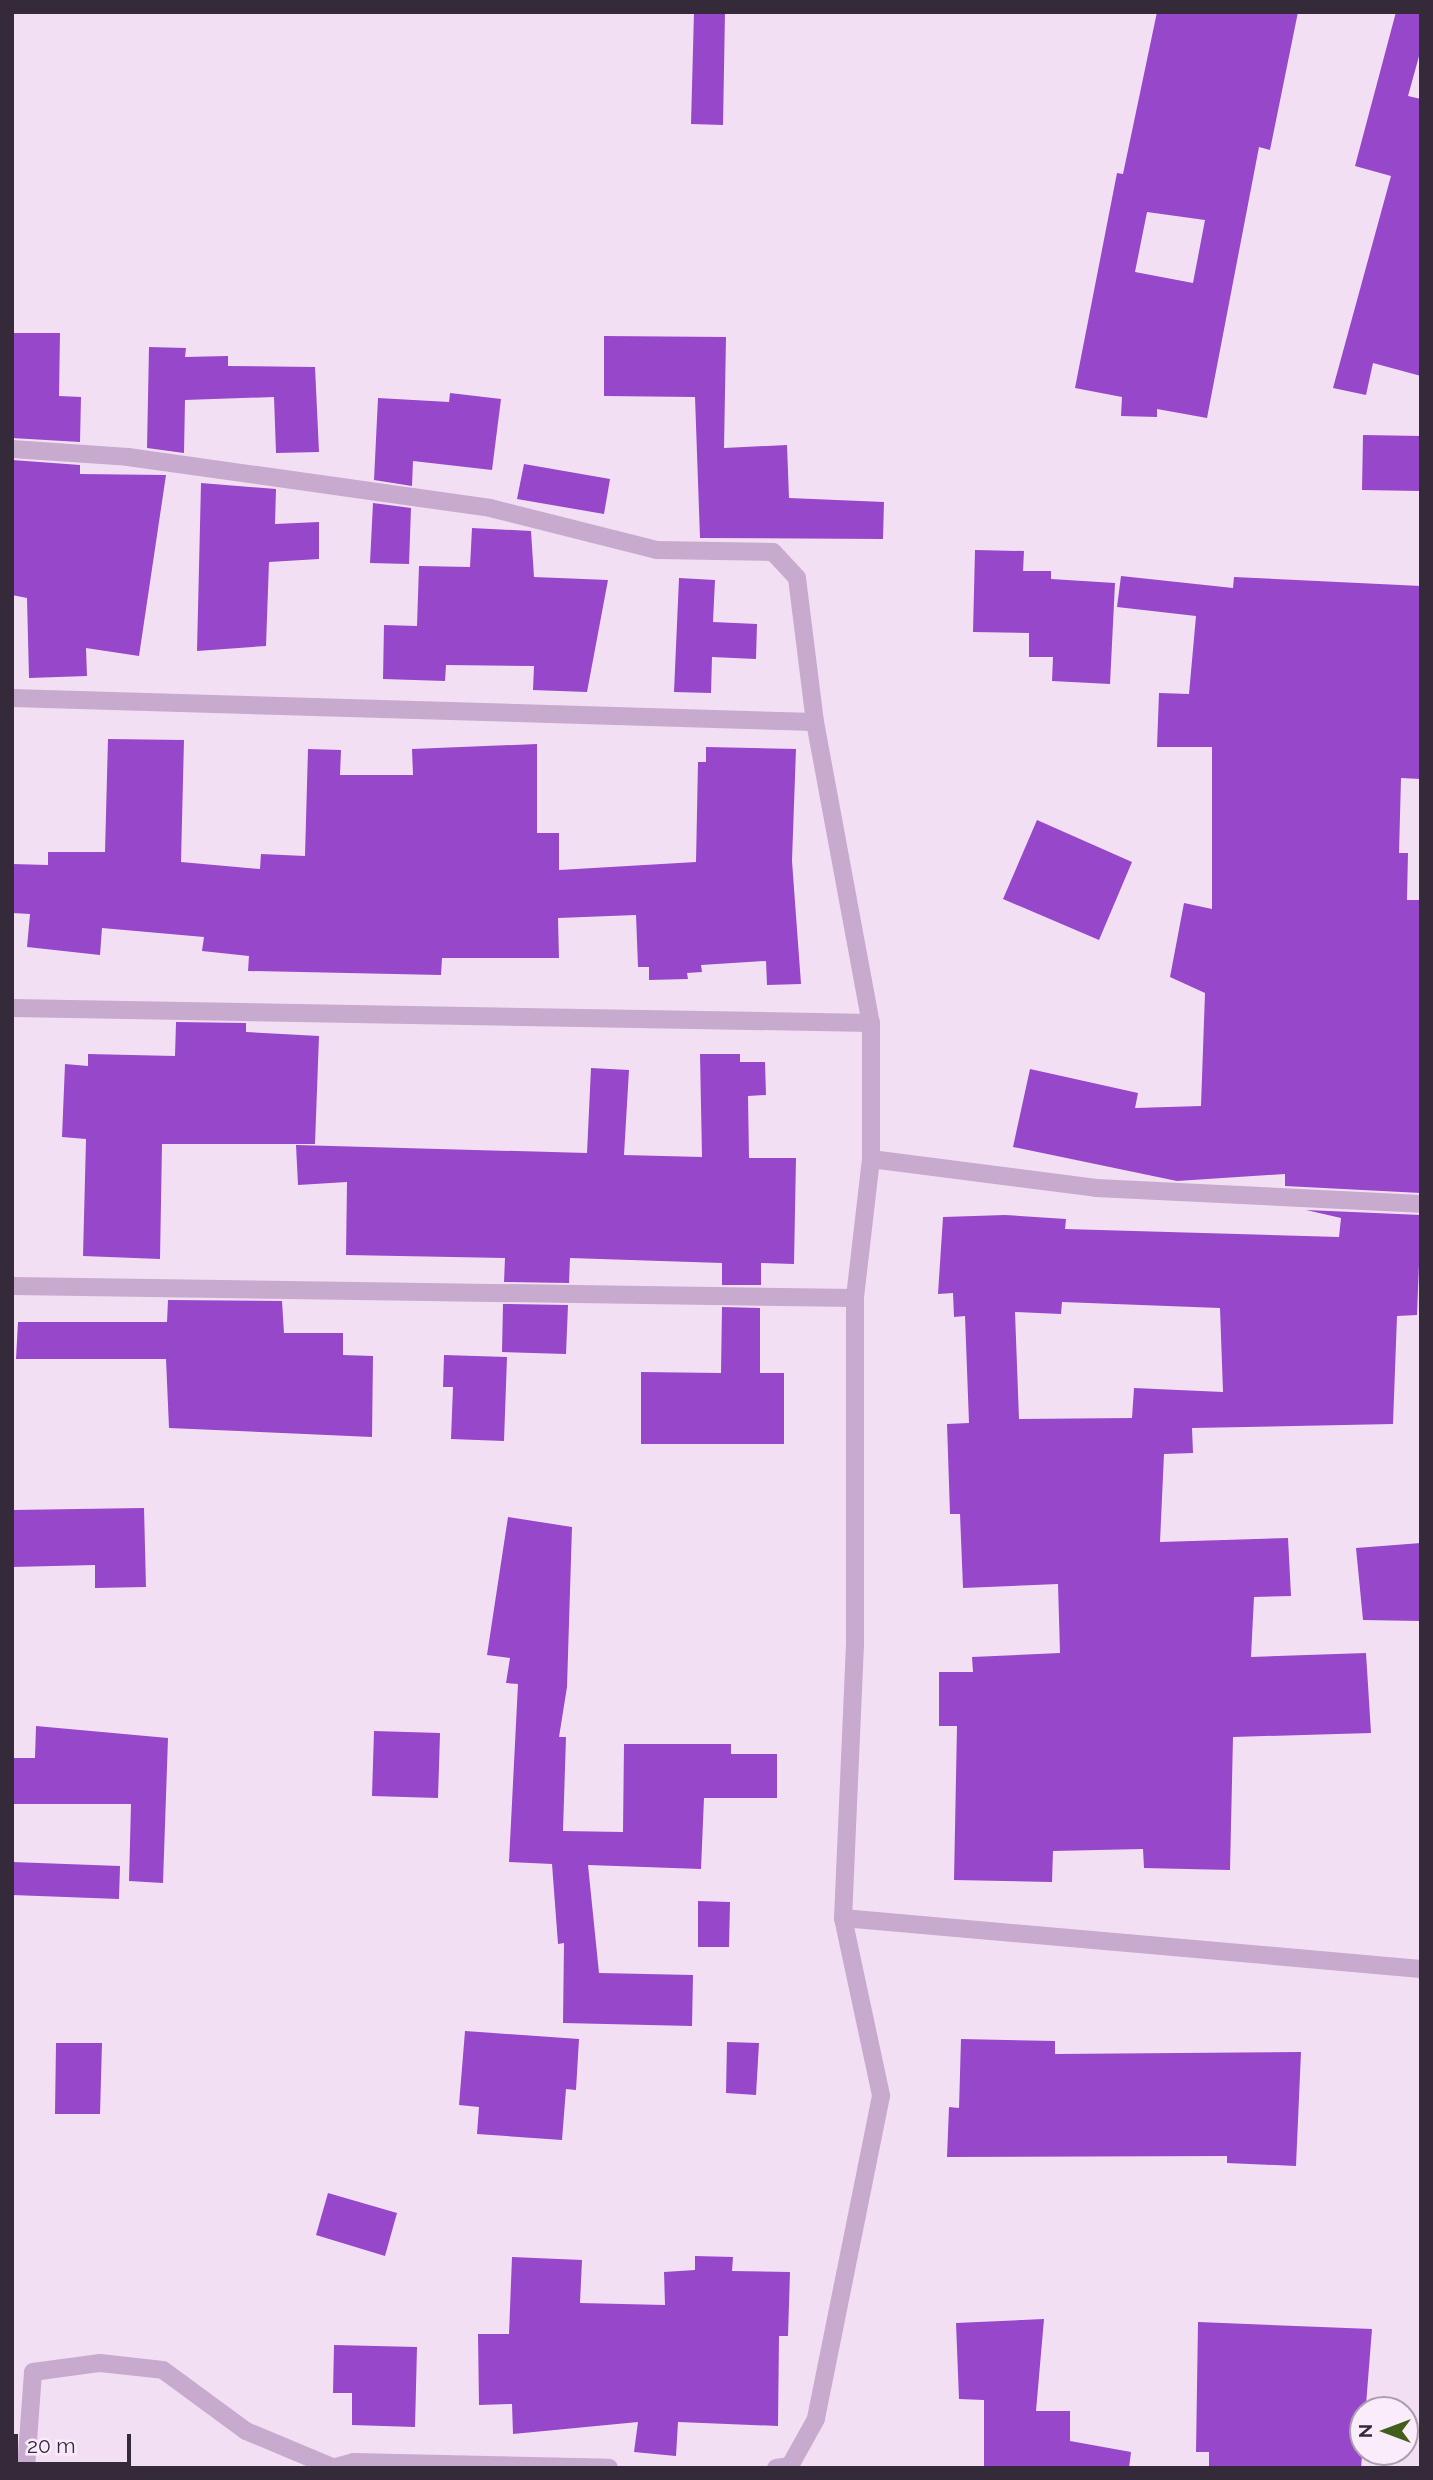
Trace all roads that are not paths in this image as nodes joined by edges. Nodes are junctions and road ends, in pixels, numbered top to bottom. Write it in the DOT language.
graph roads {
  1 [pos="12,449"];
  2 [pos="12,698"];
  3 [pos="815,722"];
  4 [pos="12,1008"];
  5 [pos="871,1023"];
  6 [pos="871,1159"];
  7 [pos="1421,1204"];
  8 [pos="12,1286"];
  9 [pos="855,1298"];
  10 [pos="843,1918"];
  11 [pos="1421,1969"];
  12 [pos="332,2467"];
  13 [pos="26,2468"];
  14 [pos="609,2468"];
  15 [pos="776,2468"];
  1 -- 3 [label="street"];
  2 -- 3 [label="street"];
  3 -- 5 [label="street"];
  4 -- 5 [label="street"];
  5 -- 6 [label="street"];
  6 -- 7 [label="street"];
  6 -- 9 [label="street"];
  8 -- 9 [label="street"];
  9 -- 10 [label="street"];
  10 -- 11 [label="street"];
  10 -- 15 [label="street"];
  12 -- 13 [label="street"];
  12 -- 14 [label="street"];
}
